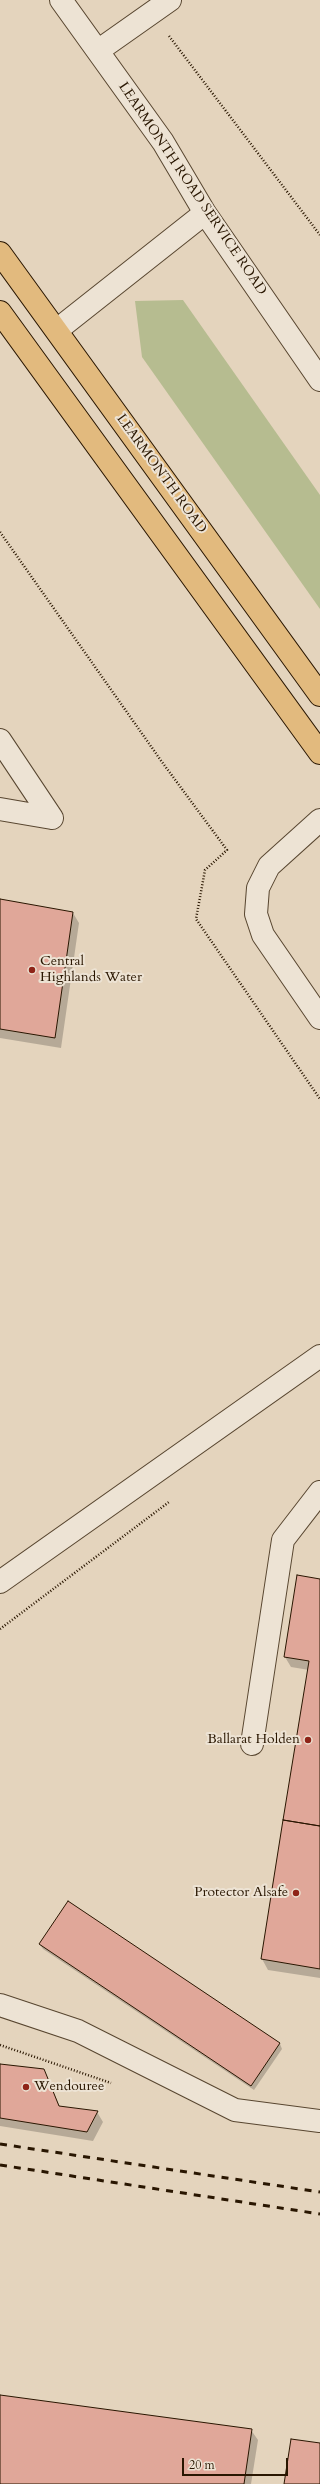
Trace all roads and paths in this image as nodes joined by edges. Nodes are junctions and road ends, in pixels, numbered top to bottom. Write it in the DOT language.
graph roads {
  1 [pos="61,0"];
  2 [pos="170,0"];
  3 [pos="152,13"];
  4 [pos="99,50"];
  5 [pos="205,213"];
  6 [pos="320,235"];
  7 [pos="0,253"];
  8 [pos="0,312"];
  9 [pos="57,330"];
  10 [pos="29,351"];
  11 [pos="320,380"];
  12 [pos="0,532"];
  13 [pos="320,696"];
  14 [pos="0,740"];
  15 [pos="320,753"];
  16 [pos="0,809"];
  17 [pos="320,820"];
  18 [pos="320,1018"];
  19 [pos="320,1099"];
  20 [pos="320,1356"];
  21 [pos="320,1492"];
  22 [pos="170,1501"];
  23 [pos="0,1582"];
  24 [pos="0,1629"];
  25 [pos="252,1744"];
  26 [pos="0,2004"];
  27 [pos="320,2122"];
  1 -- 4 [label="lane, LEARMONTH ROAD SERVICE ROAD"];
  2 -- 3 [label="lane"];
  3 -- 4 [label="lane"];
  3 -- 6 [label="path"];
  4 -- 5 [label="lane, LEARMONTH ROAD SERVICE ROAD"];
  5 -- 9 [label="lane, LEARMONTH ROAD SERVICE ROAD"];
  5 -- 11 [label="lane, LEARMONTH ROAD SERVICE ROAD"];
  7 -- 9 [label="main road, LEARMONTH ROAD"];
  8 -- 10 [label="main road"];
  9 -- 10 [label="main road"];
  9 -- 13 [label="main road, LEARMONTH ROAD"];
  10 -- 15 [label="main road"];
  12 -- 19 [label="path"];
  14 -- 16 [label="lane"];
  17 -- 18 [label="lane"];
  20 -- 23 [label="lane"];
  21 -- 25 [label="lane"];
  22 -- 24 [label="path"];
  26 -- 27 [label="lane"];
}
